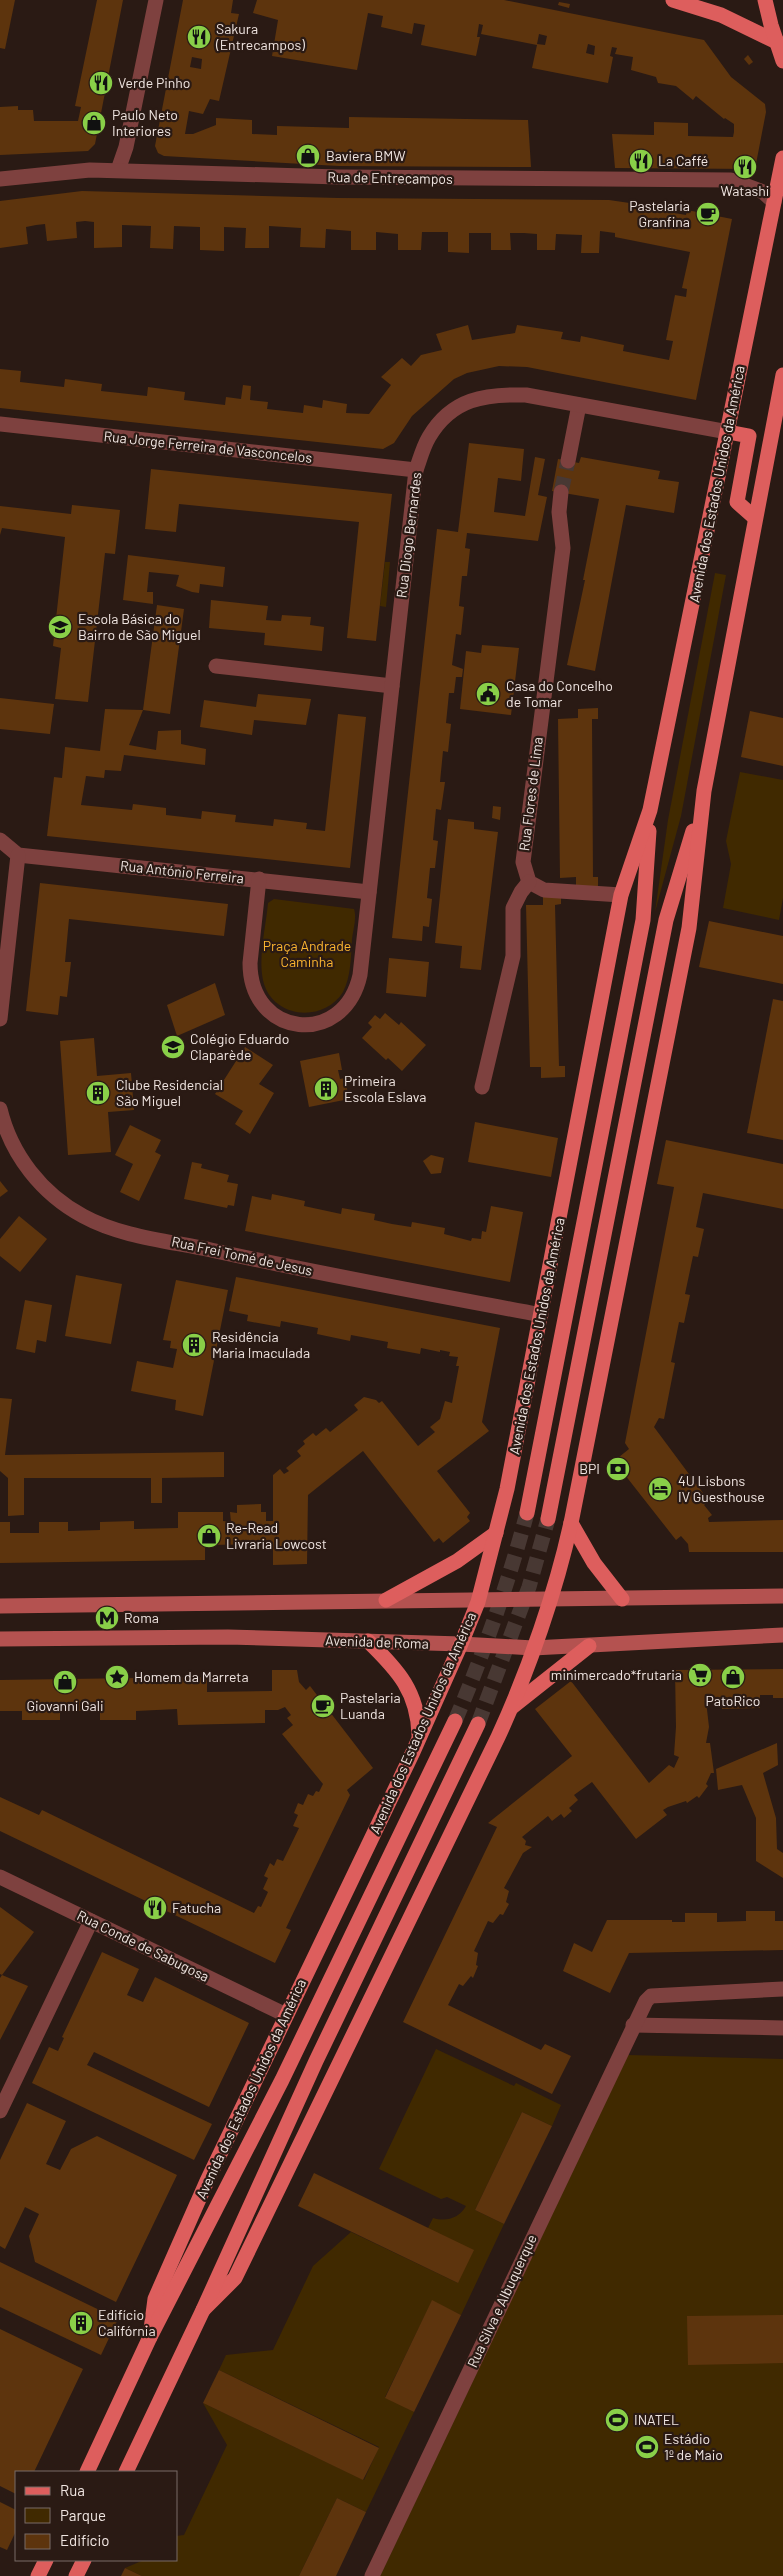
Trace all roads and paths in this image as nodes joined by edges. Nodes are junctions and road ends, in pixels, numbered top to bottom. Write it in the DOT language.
graph roads {
  1 [pos="156,0"];
  2 [pos="673,0"];
  3 [pos="766,0"];
  4 [pos="780,43"];
  5 [pos="783,61"];
  6 [pos="783,158"];
  7 [pos="118,170"];
  8 [pos="0,179"];
  9 [pos="774,202"];
  10 [pos="783,376"];
  11 [pos="579,405"];
  12 [pos="0,424"];
  13 [pos="728,432"];
  14 [pos="568,461"];
  15 [pos="416,470"];
  16 [pos="561,492"];
  17 [pos="755,518"];
  18 [pos="216,666"];
  19 [pos="392,686"];
  20 [pos="704,791"];
  21 [pos="650,810"];
  22 [pos="0,840"];
  23 [pos="18,855"];
  24 [pos="259,879"];
  25 [pos="529,882"];
  26 [pos="369,892"];
  27 [pos="621,895"];
  28 [pos="0,1019"];
  29 [pos="482,1087"];
  30 [pos="0,1109"];
  31 [pos="541,1315"];
  32 [pos="527,1513"];
  33 [pos="548,1519"];
  34 [pos="571,1523"];
  35 [pos="496,1533"];
  36 [pos="783,1596"];
  37 [pos="386,1600"];
  38 [pos="622,1600"];
  39 [pos="548,1601"];
  40 [pos="478,1602"];
  41 [pos="0,1606"];
  42 [pos="783,1635"];
  43 [pos="0,1639"];
  44 [pos="368,1641"];
  45 [pos="461,1644"];
  46 [pos="589,1646"];
  47 [pos="533,1648"];
  48 [pos="511,1708"];
  49 [pos="455,1721"];
  50 [pos="478,1724"];
  51 [pos="419,1739"];
  52 [pos="0,1877"];
  53 [pos="90,1921"];
  54 [pos="783,1989"];
  55 [pos="286,2015"];
  56 [pos="633,2025"];
  57 [pos="783,2028"];
  58 [pos="0,2110"];
  59 [pos="203,2310"];
  60 [pos="150,2337"];
  61 [pos="87,2471"];
  62 [pos="126,2471"];
  63 [pos="46,2561"];
  64 [pos="84,2561"];
  65 [pos="38,2576"];
  66 [pos="76,2576"];
  67 [pos="372,2576"];
  1 -- 7 [label="street"];
  2 -- 4 [label="main road"];
  3 -- 4 [label="main road"];
  4 -- 5 [label="main road"];
  6 -- 9 [label="main road, Avenida dos Estados Unidos da América"];
  7 -- 8 [label="street, Rua de Entrecampos"];
  7 -- 9 [label="street, Rua de Entrecampos"];
  9 -- 13 [label="main road, Avenida dos Estados Unidos da América"];
  10 -- 17 [label="main road"];
  11 -- 13 [label="street, Rua Diogo Bernardes"];
  11 -- 14 [label="street"];
  11 -- 15 [label="street, Rua Diogo Bernardes"];
  12 -- 15 [label="street, Rua Jorge Ferreira de Vasconcelos"];
  13 -- 17 [label="main road"];
  13 -- 21 [label="main road, Avenida dos Estados Unidos da América"];
  15 -- 19 [label="street, Rua Diogo Bernardes"];
  16 -- 25 [label="street, Rua Flores de Lima"];
  17 -- 20 [label="main road"];
  18 -- 19 [label="street"];
  19 -- 26 [label="street, Rua Diogo Bernardes"];
  20 -- 33 [label="main road"];
  20 -- 34 [label="main road"];
  21 -- 27 [label="main road, Avenida dos Estados Unidos da América"];
  21 -- 32 [label="main road, Avenida dos Estados Unidos da América"];
  22 -- 23 [label="street"];
  23 -- 24 [label="street, Rua António Ferreira"];
  23 -- 28 [label="street"];
  24 -- 26 [label="street, Rua António Ferreira"];
  24 -- 26 [label="street"];
  25 -- 27 [label="street"];
  25 -- 29 [label="street"];
  27 -- 31 [label="main road, Avenida dos Estados Unidos da América"];
  30 -- 31 [label="street, Rua Frei Tomé de Jesus"];
  31 -- 35 [label="main road, Avenida dos Estados Unidos da América"];
  34 -- 38 [label="main road"];
  34 -- 39 [label="main road"];
  35 -- 37 [label="main road"];
  35 -- 40 [label="main road, Avenida dos Estados Unidos da América"];
  36 -- 38 [label="main road"];
  37 -- 40 [label="main road"];
  37 -- 41 [label="main road"];
  38 -- 39 [label="main road"];
  39 -- 40 [label="main road"];
  39 -- 47 [label="main road"];
  40 -- 45 [label="main road, Avenida dos Estados Unidos da América"];
  42 -- 46 [label="main road, Avenida de Roma"];
  43 -- 44 [label="main road, Avenida de Roma"];
  44 -- 45 [label="main road, Avenida de Roma"];
  44 -- 51 [label="main road"];
  45 -- 47 [label="main road, Avenida de Roma"];
  45 -- 51 [label="main road, Avenida dos Estados Unidos da América"];
  46 -- 47 [label="main road, Avenida de Roma"];
  46 -- 48 [label="main road"];
  47 -- 48 [label="main road"];
  48 -- 59 [label="main road"];
  49 -- 60 [label="main road, Avenida dos Estados Unidos da América"];
  50 -- 59 [label="main road"];
  51 -- 55 [label="main road, Avenida dos Estados Unidos da América"];
  52 -- 53 [label="street, Rua Conde de Sabugosa"];
  53 -- 55 [label="street, Rua Conde de Sabugosa"];
  53 -- 58 [label="street"];
  54 -- 56 [label="street, Rua Silva e Albuquerque"];
  55 -- 60 [label="main road, Avenida dos Estados Unidos da América"];
  56 -- 57 [label="street"];
  56 -- 67 [label="street, Rua Silva e Albuquerque"];
  59 -- 62 [label="main road"];
  60 -- 61 [label="main road, Avenida dos Estados Unidos da América"];
  63 -- 65 [label="main road"];
  64 -- 66 [label="main road"];
}
